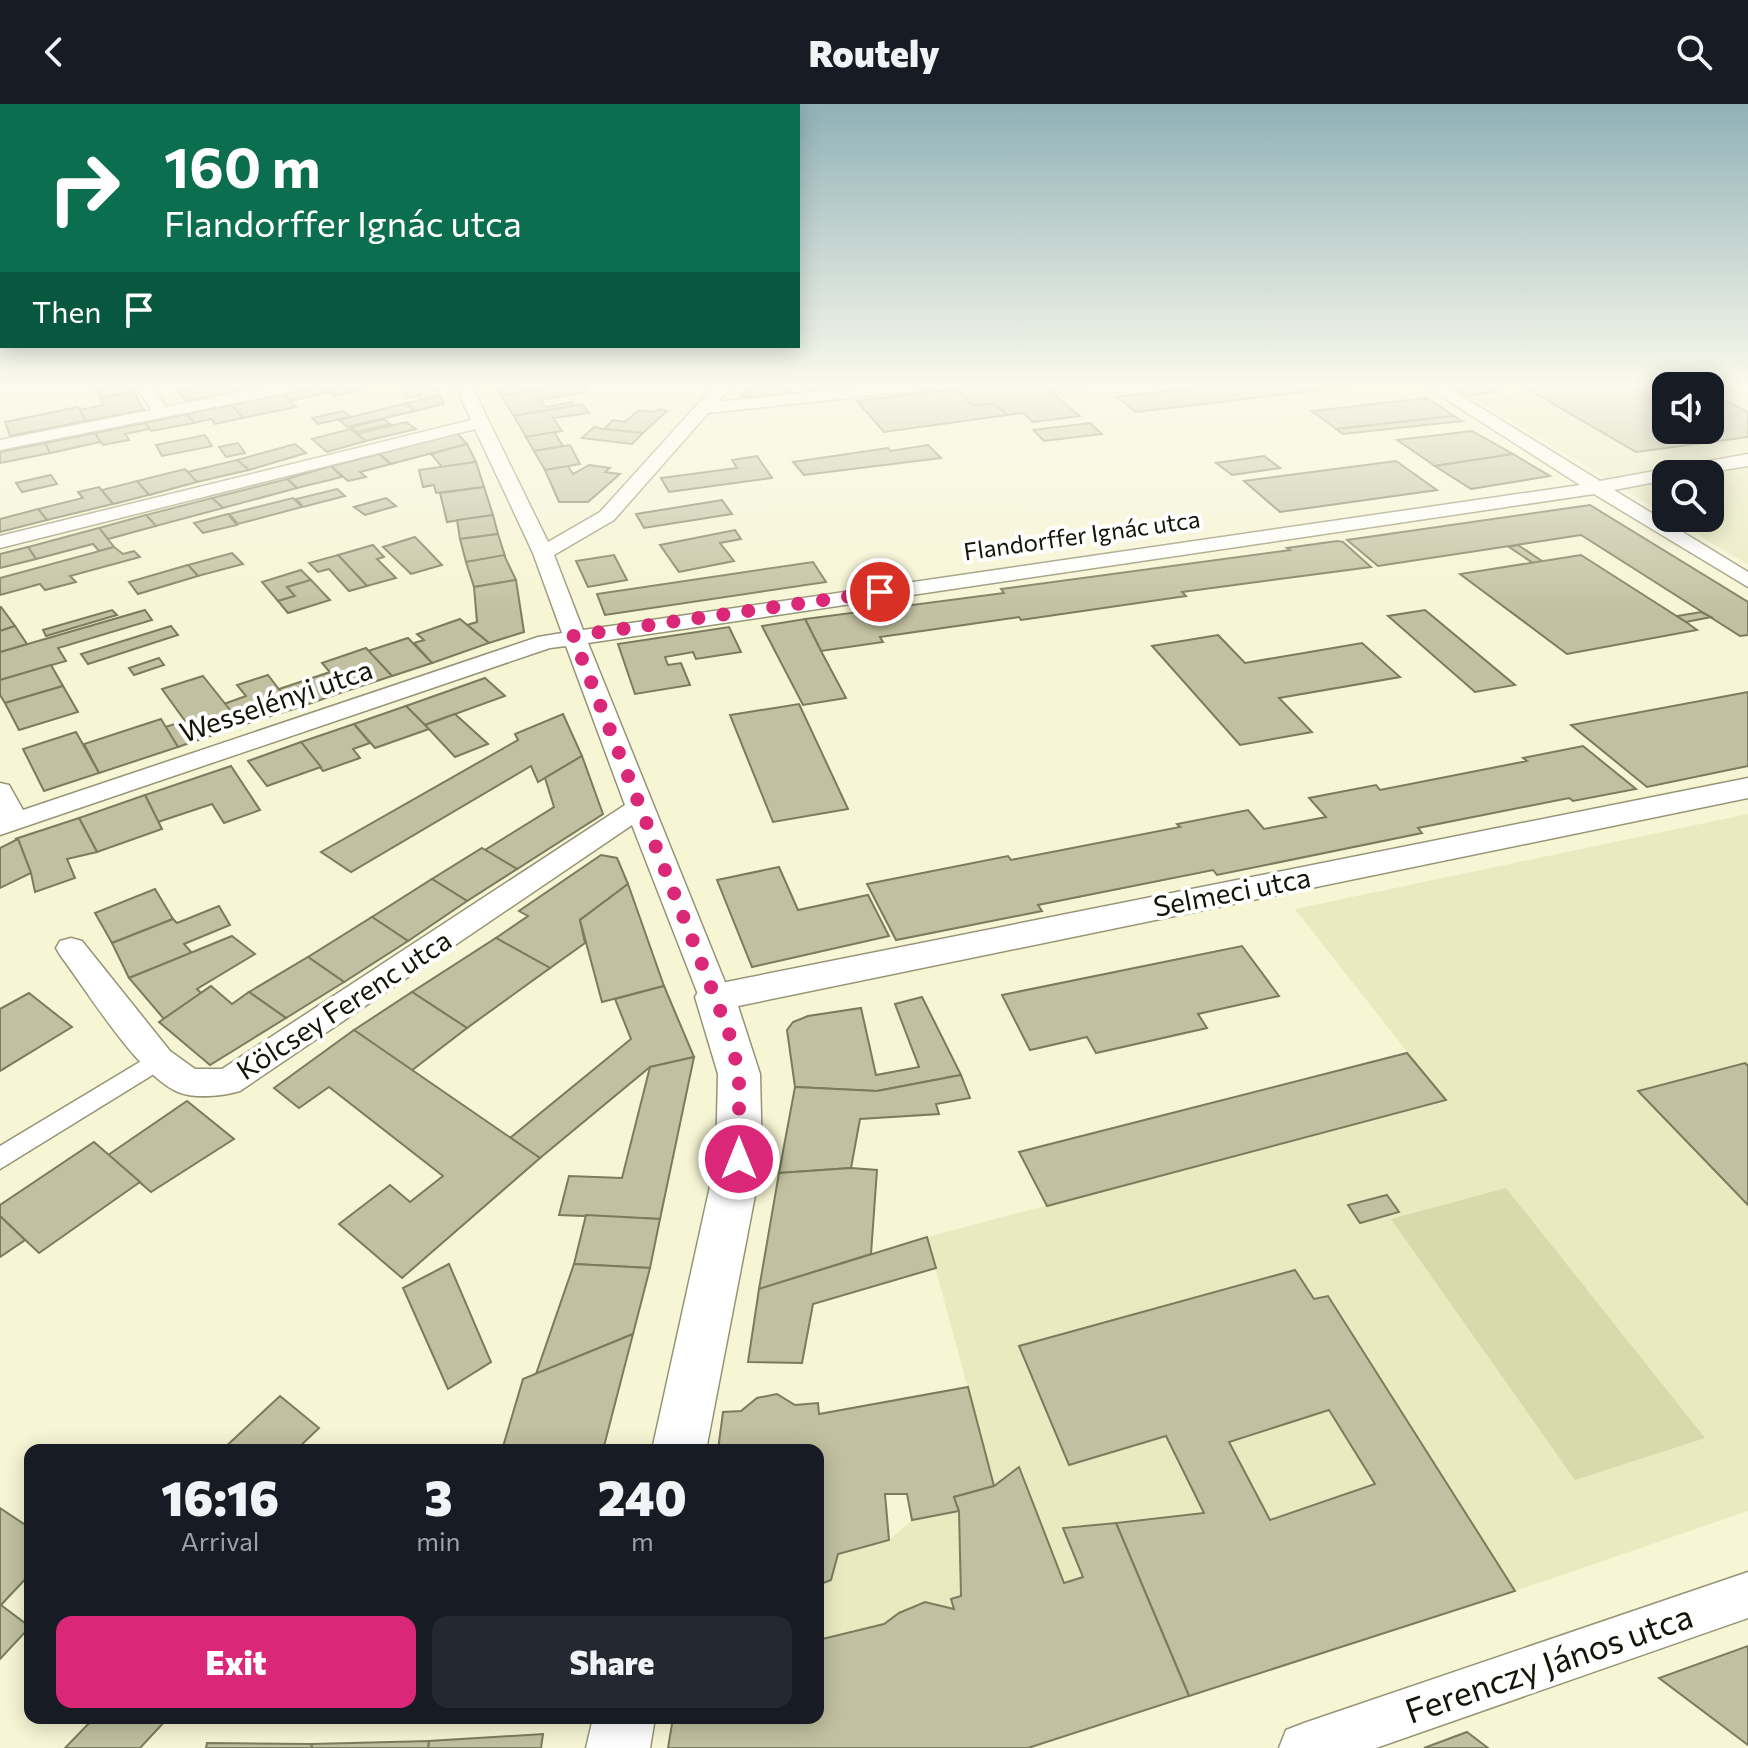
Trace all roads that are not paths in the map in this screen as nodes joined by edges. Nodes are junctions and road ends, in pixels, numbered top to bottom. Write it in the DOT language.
graph roads {
  1 [pos="323,462"];
  2 [pos="501,462"];
  3 [pos="655,462"];
  4 [pos="1557,462"];
  5 [pos="1652,477"];
  6 [pos="1598,487"];
  7 [pos="0,542"];
  8 [pos="543,553"];
  9 [pos="1748,581"];
  10 [pos="573,636"];
  11 [pos="1748,788"];
  12 [pos="0,791"];
  13 [pos="639,808"];
  14 [pos="5,824"];
  15 [pos="71,948"];
  16 [pos="715,997"];
  17 [pos="158,1060"];
  18 [pos="0,1159"];
  19 [pos="680,1444"];
  20 [pos="1748,1595"];
  21 [pos="1304,1748"];
  1 -- 7 [label="street"];
  2 -- 8 [label="street"];
  3 -- 8 [label="street"];
  4 -- 6 [label="street"];
  5 -- 6 [label="street, Flandorffer Ignác utca"];
  6 -- 9 [label="street"];
  6 -- 10 [label="street, Flandorffer Ignác utca"];
  8 -- 10 [label="street"];
  10 -- 13 [label="street"];
  10 -- 14 [label="street, Wesselényi utca"];
  11 -- 16 [label="street, Selmeci utca"];
  12 -- 14 [label="street"];
  13 -- 16 [label="street"];
  13 -- 17 [label="street, Kölcsey Ferenc utca"];
  15 -- 17 [label="street, Kölcsey Ferenc utca"];
  16 -- 19 [label="street"];
  17 -- 18 [label="street"];
  20 -- 21 [label="street, Ferenczy János utca"];
}
